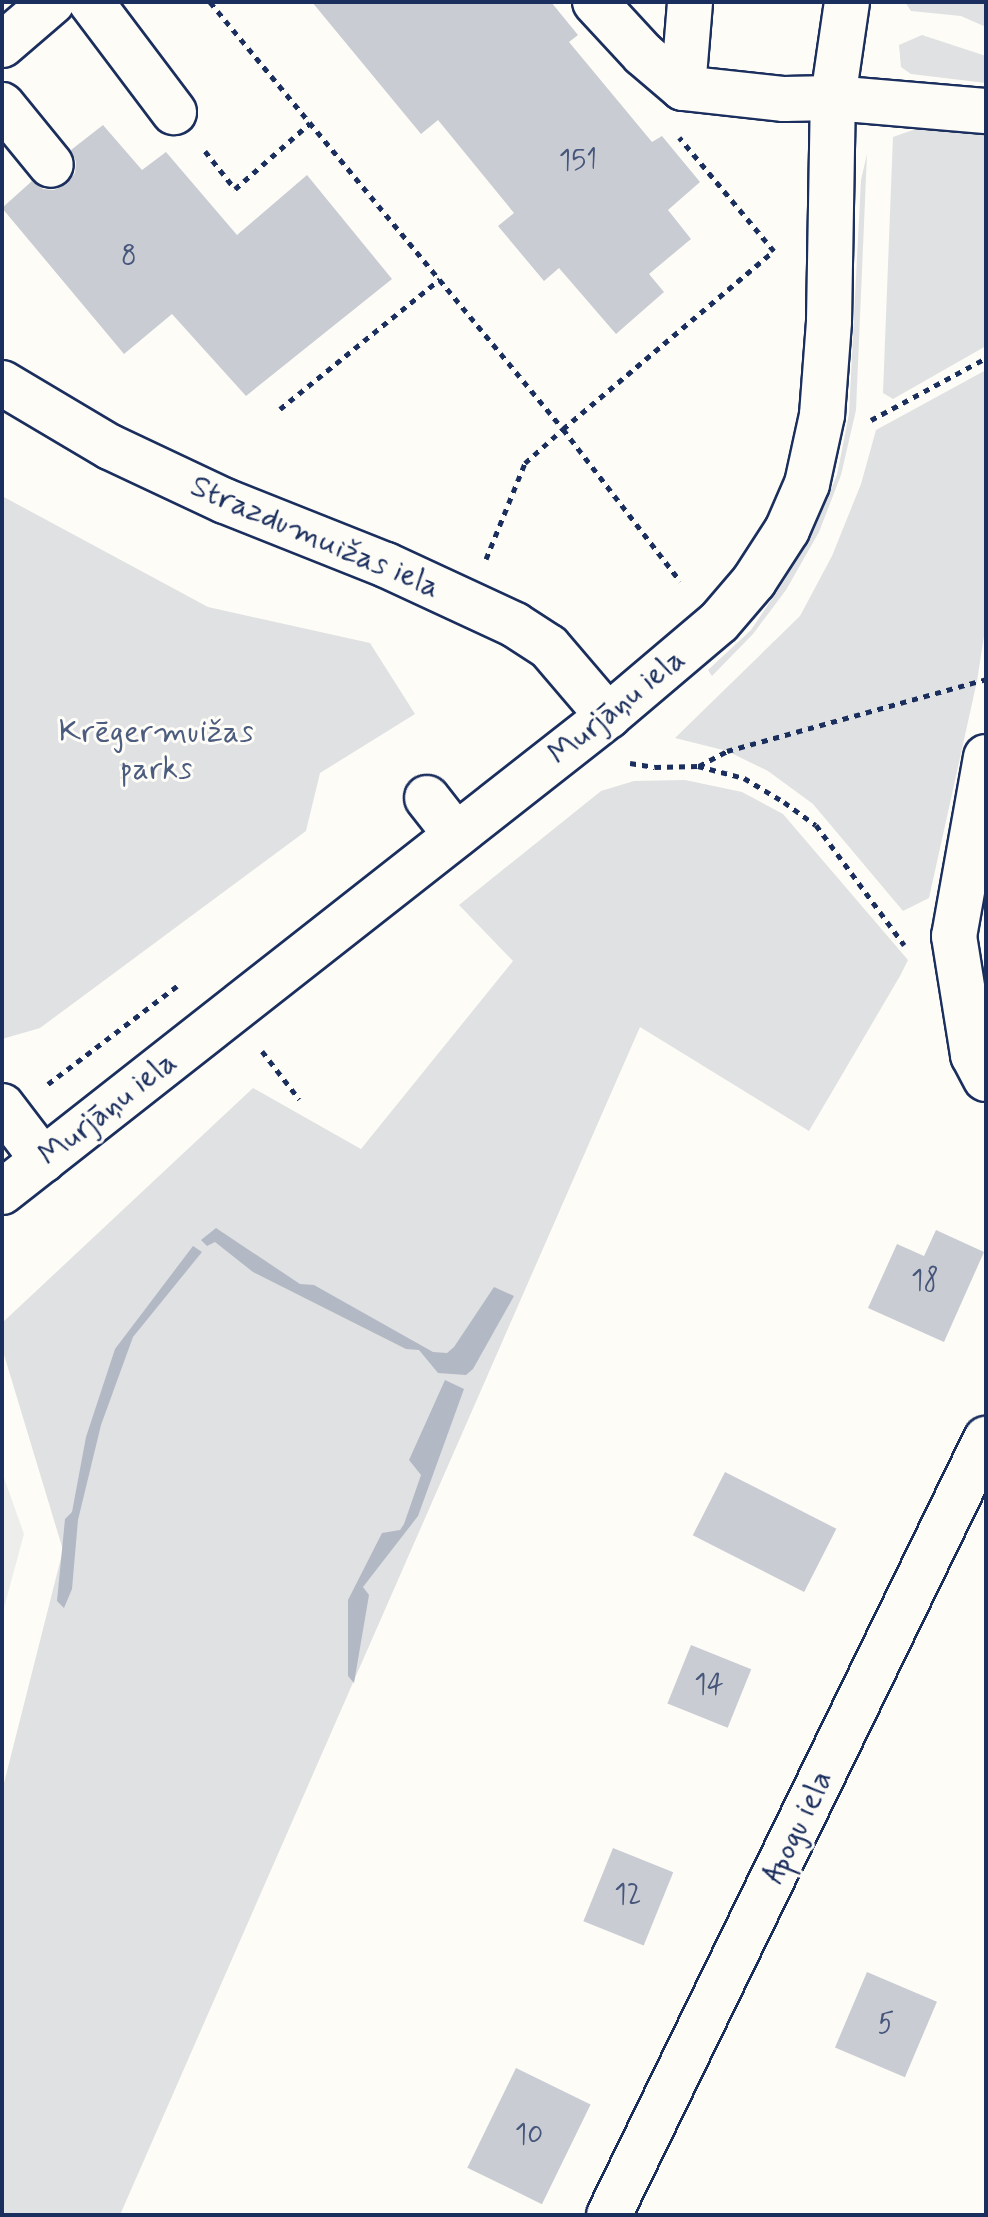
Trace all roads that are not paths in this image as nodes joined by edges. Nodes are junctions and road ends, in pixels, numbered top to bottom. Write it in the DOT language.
graph roads {
  1 [pos="52,2"];
  2 [pos="91,2"];
  3 [pos="595,2"];
  4 [pos="690,2"];
  5 [pos="847,2"];
  6 [pos="2,45"];
  7 [pos="833,98"];
  8 [pos="2,105"];
  9 [pos="676,106"];
  10 [pos="986,111"];
  11 [pos="174,112"];
  12 [pos="51,165"];
  13 [pos="2,383"];
  14 [pos="608,716"];
  15 [pos="986,757"];
  16 [pos="427,798"];
  17 [pos="456,835"];
  18 [pos="975,880"];
  19 [pos="986,1079"];
  20 [pos="2,1106"];
  21 [pos="43,1160"];
  22 [pos="2,1192"];
  23 [pos="986,1439"];
  24 [pos="609,2215"];
  1 -- 6 [label="street"];
  2 -- 11 [label="street"];
  3 -- 9 [label="street"];
  4 -- 9 [label="street"];
  5 -- 7 [label="street, Murjāņu iela"];
  7 -- 9 [label="street"];
  7 -- 10 [label="street"];
  7 -- 14 [label="street, Murjāņu iela"];
  8 -- 12 [label="street"];
  13 -- 14 [label="street, Strazdumuižas iela"];
  14 -- 17 [label="street, Murjāņu iela"];
  15 -- 18 [label="street"];
  16 -- 17 [label="street"];
  17 -- 21 [label="street, Murjāņu iela"];
  18 -- 19 [label="street"];
  20 -- 21 [label="street"];
  21 -- 22 [label="street, Murjāņu iela"];
  23 -- 24 [label="street, Apogu iela"];
}
